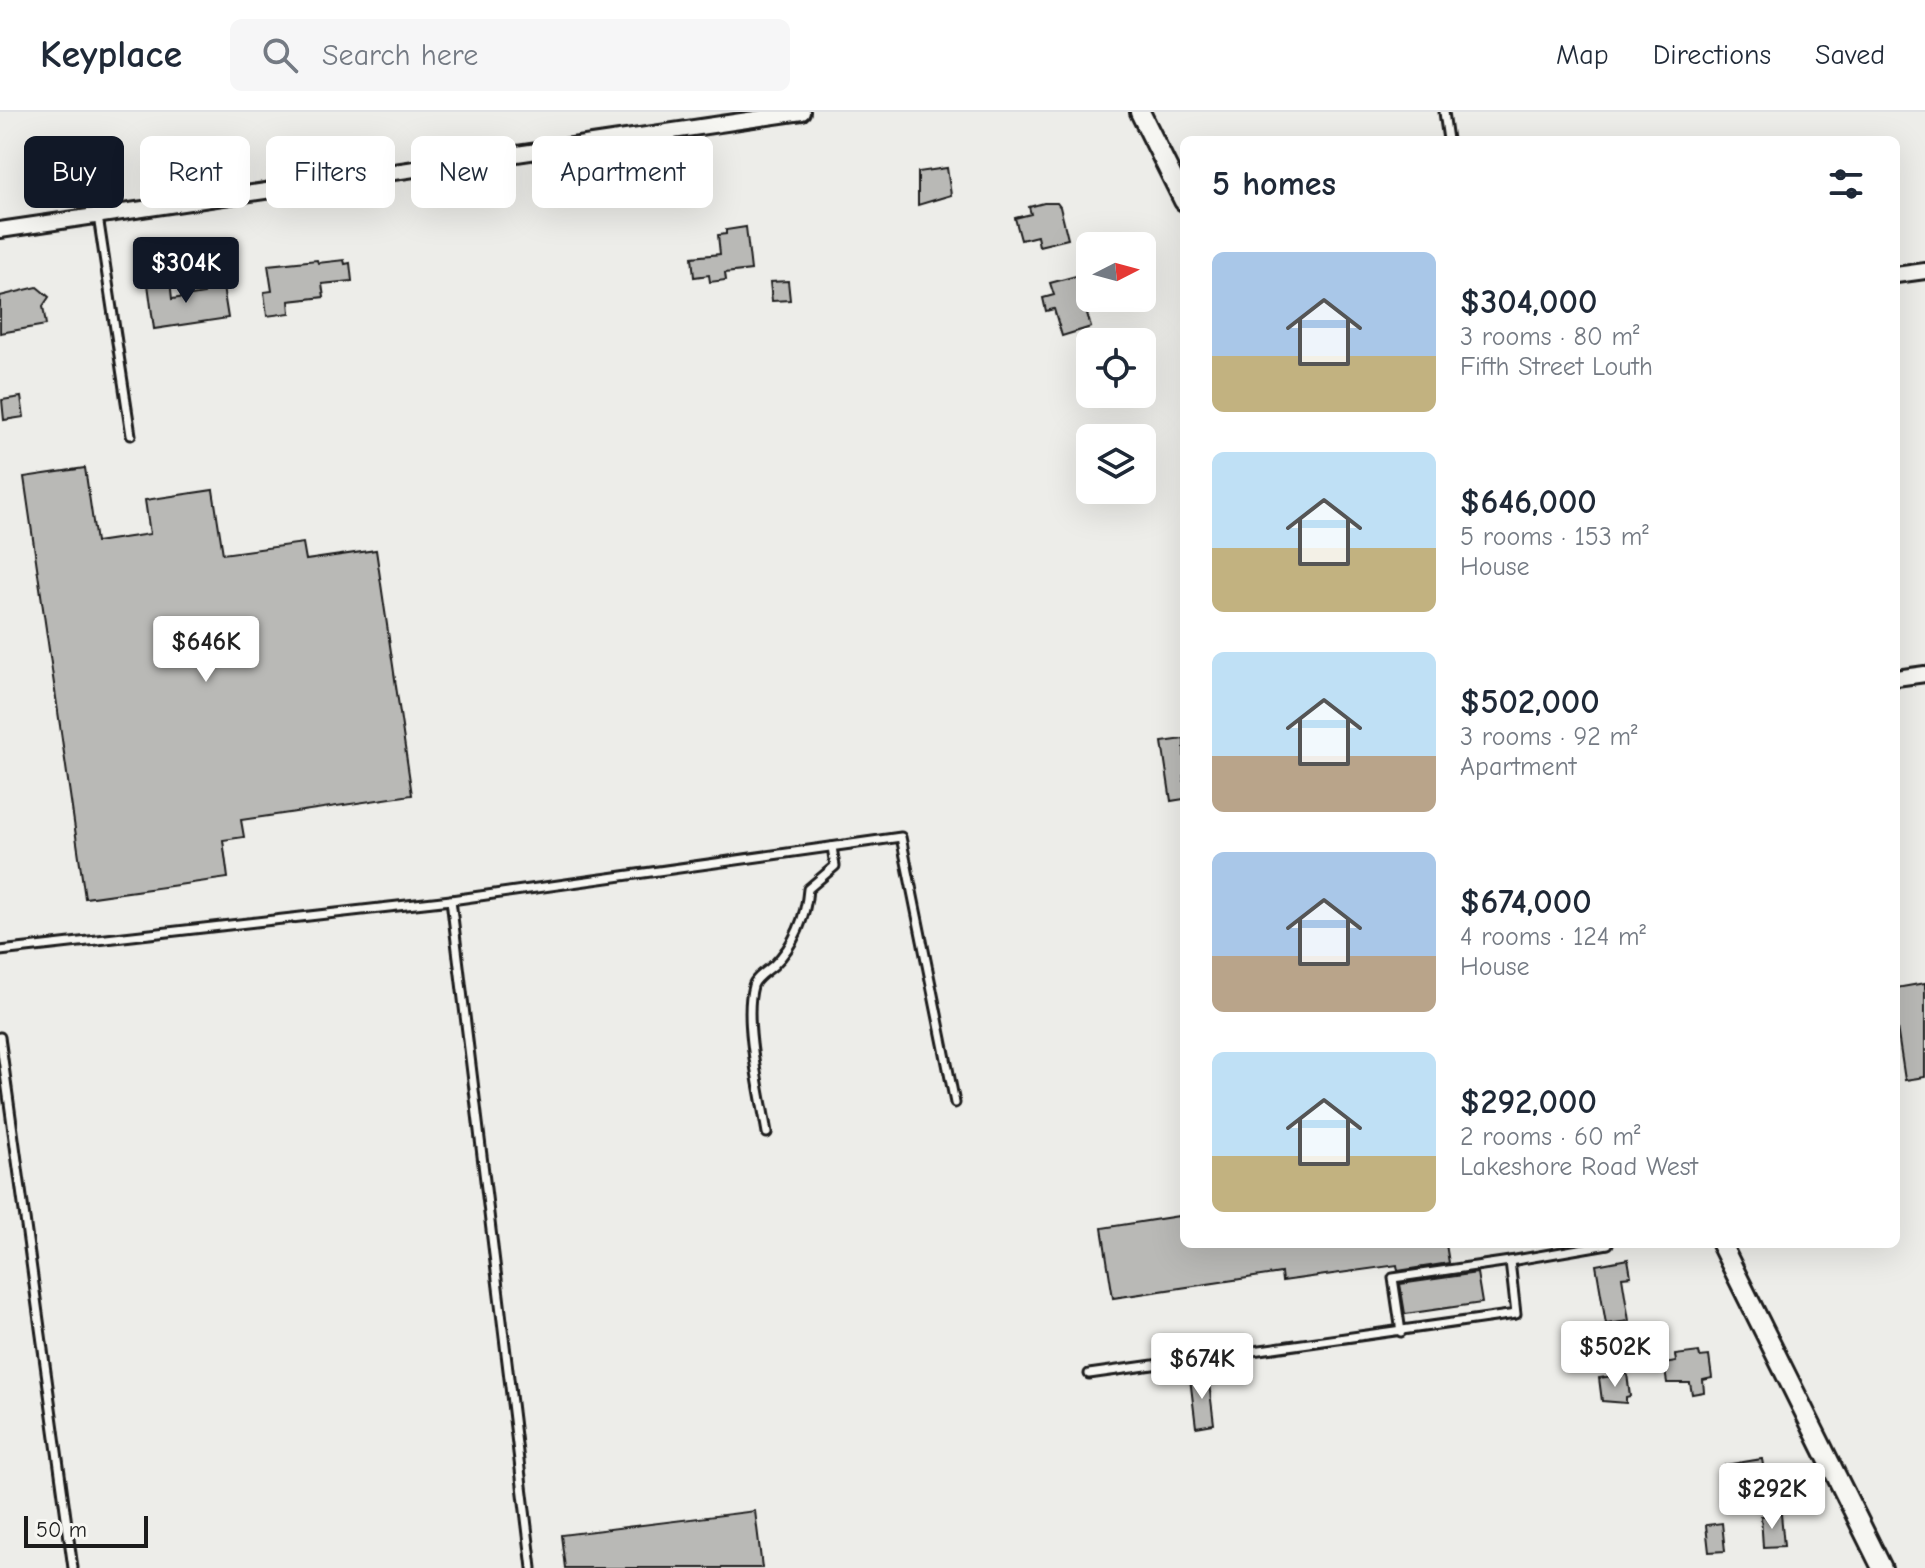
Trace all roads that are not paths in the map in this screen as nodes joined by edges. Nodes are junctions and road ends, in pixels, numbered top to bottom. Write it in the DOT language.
graph roads {
  1 [pos="802,112"];
  2 [pos="1140,112"];
  3 [pos="1444,112"];
  4 [pos="1447,136"];
  5 [pos="1180,193"];
  6 [pos="98,216"];
  7 [pos="0,230"];
  8 [pos="1925,271"];
  9 [pos="1900,274"];
  10 [pos="131,435"];
  11 [pos="1925,674"];
  12 [pos="1900,677"];
  13 [pos="832,847"];
  14 [pos="451,900"];
  15 [pos="0,951"];
  16 [pos="0,1037"];
  17 [pos="955,1103"];
  18 [pos="767,1133"];
  19 [pos="1585,1248"];
  20 [pos="1723,1248"];
  21 [pos="1510,1261"];
  22 [pos="1401,1332"];
  23 [pos="1089,1374"];
  24 [pos="73,1568"];
  25 [pos="532,1568"];
  26 [pos="1882,1568"];
  1 -- 6 [label="street"];
  2 -- 5 [label="main road"];
  3 -- 4 [label="lane"];
  6 -- 7 [label="street"];
  6 -- 10 [label="lane"];
  8 -- 9 [label="street"];
  11 -- 12 [label="street"];
  13 -- 14 [label="lane"];
  13 -- 17 [label="lane"];
  13 -- 18 [label="lane"];
  14 -- 15 [label="lane"];
  14 -- 25 [label="lane"];
  16 -- 24 [label="lane"];
  19 -- 21 [label="lane"];
  20 -- 26 [label="main road"];
  21 -- 22 [label="lane"];
  21 -- 22 [label="lane"];
  22 -- 23 [label="lane"];
}
